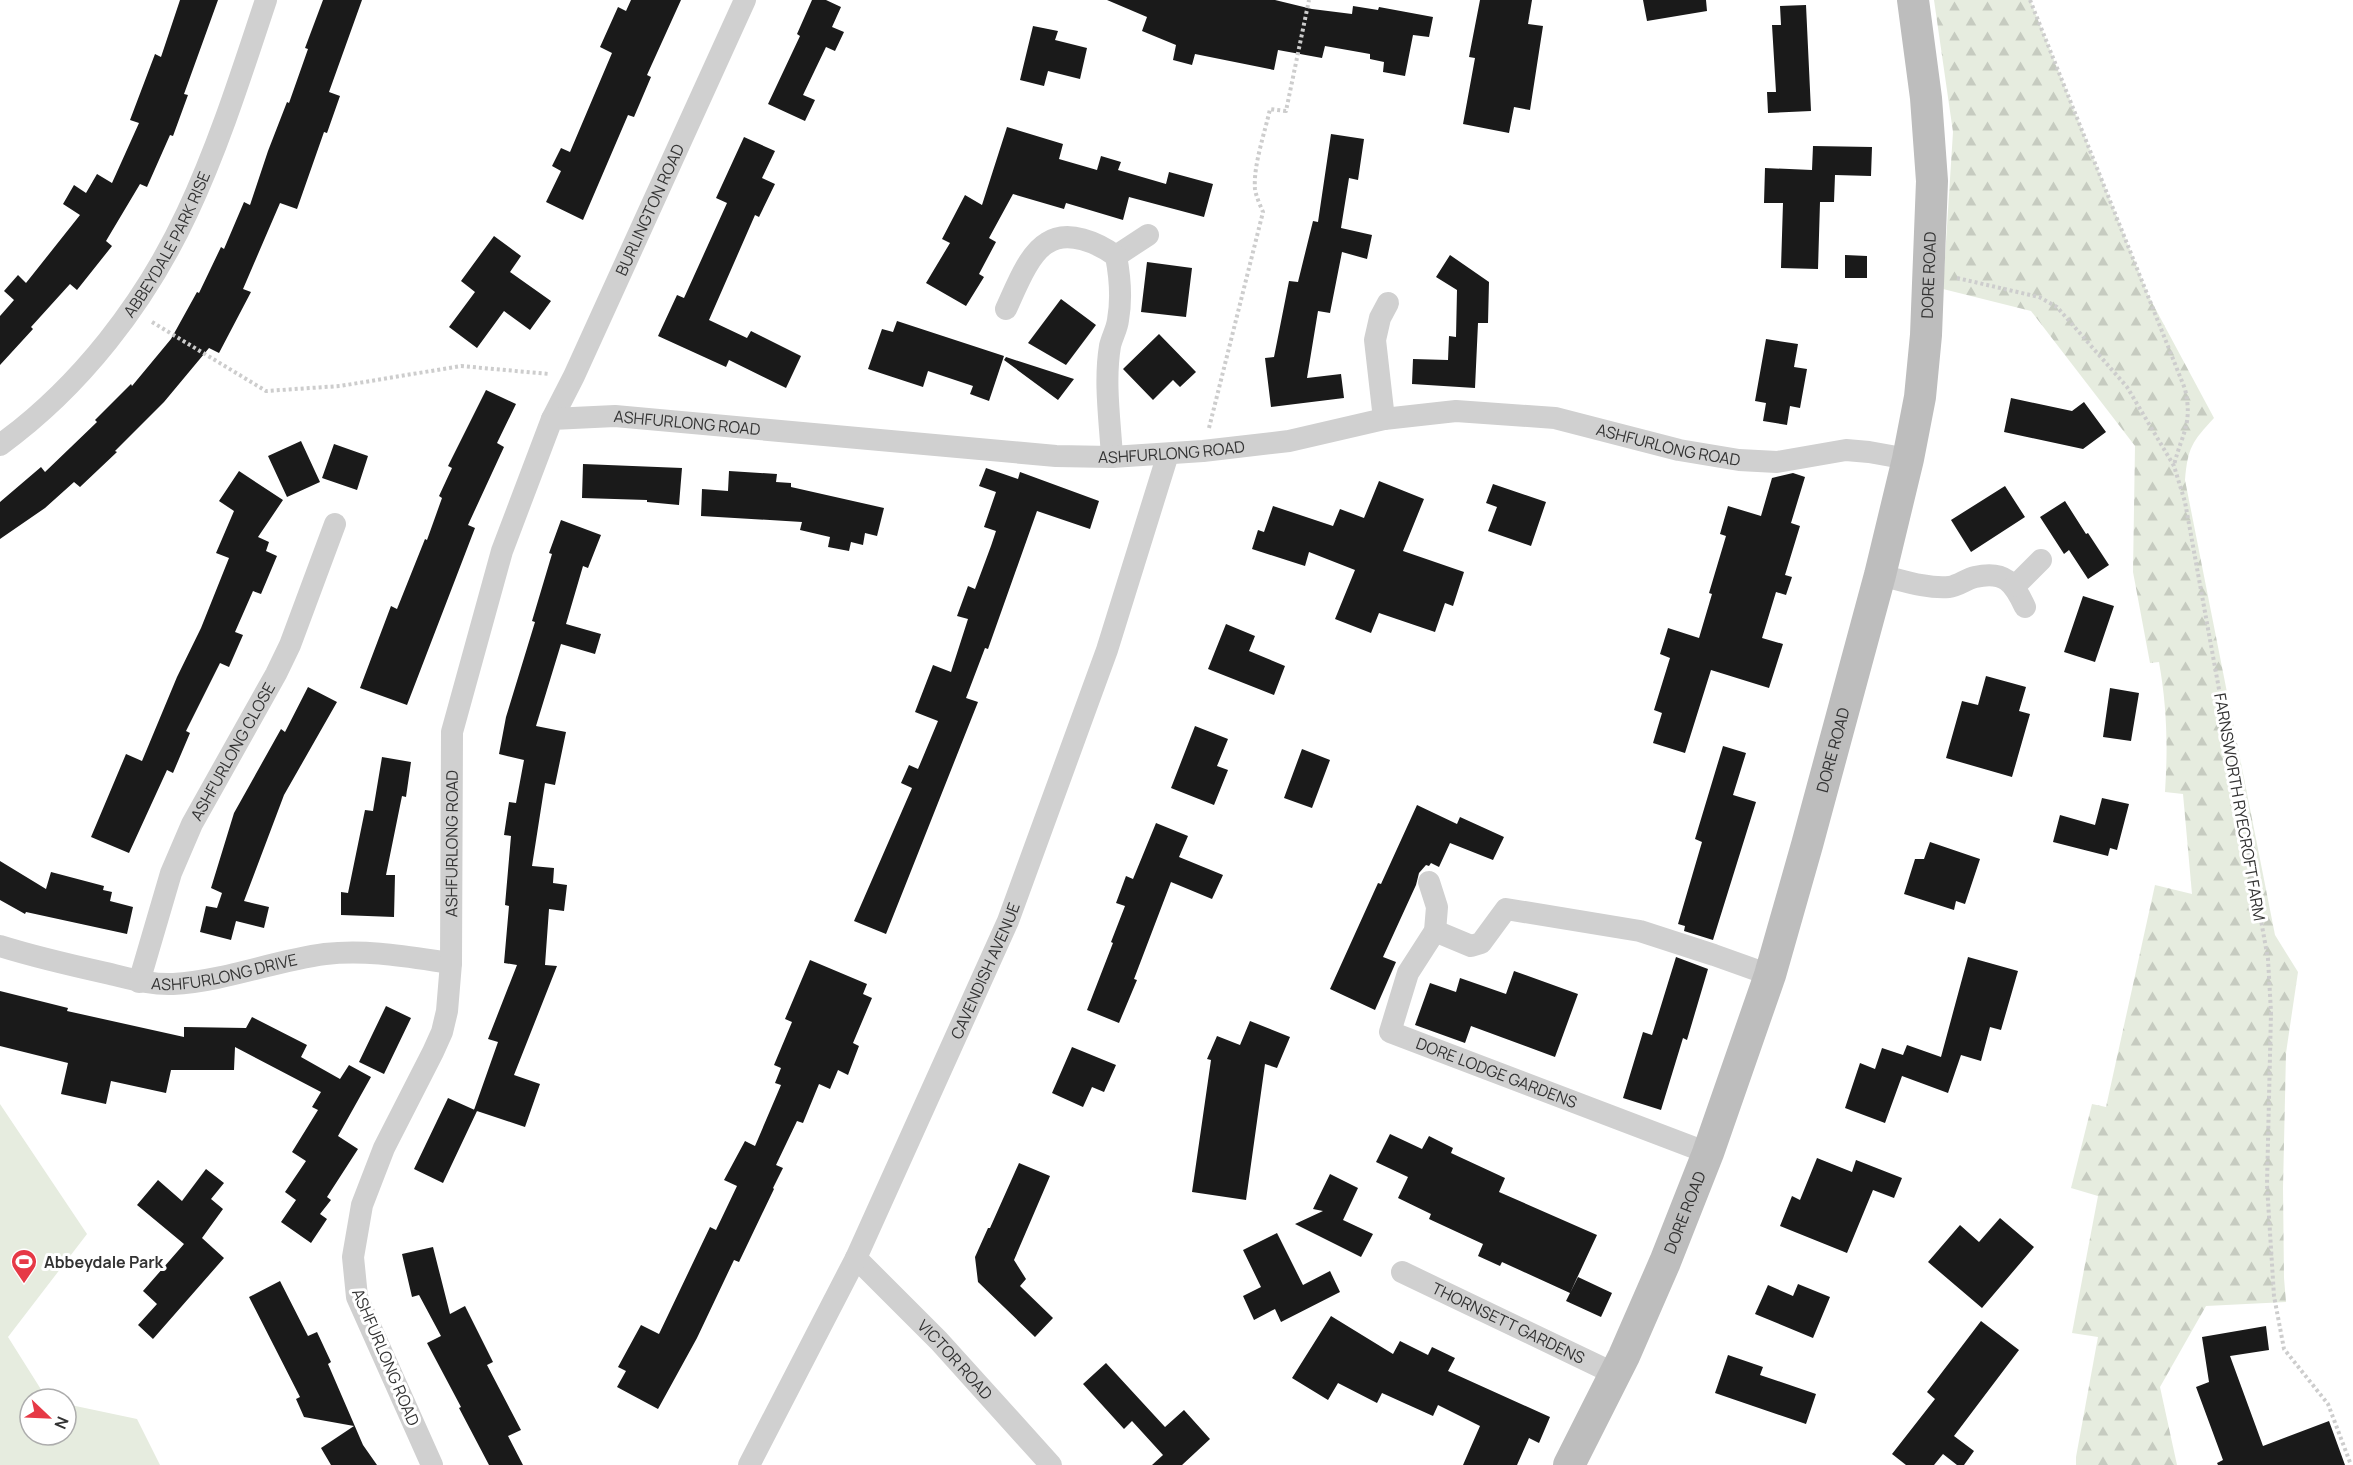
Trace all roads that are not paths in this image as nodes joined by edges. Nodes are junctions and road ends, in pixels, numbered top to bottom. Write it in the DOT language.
graph roads {
  1 [pos="266,0"];
  2 [pos="745,0"];
  3 [pos="1913,0"];
  4 [pos="1148,235"];
  5 [pos="1116,256"];
  6 [pos="1388,303"];
  7 [pos="1006,309"];
  8 [pos="552,419"];
  9 [pos="1384,420"];
  10 [pos="0,445"];
  11 [pos="1168,454"];
  12 [pos="1112,457"];
  13 [pos="1908,459"];
  14 [pos="335,524"];
  15 [pos="2041,560"];
  16 [pos="1880,575"];
  17 [pos="2015,586"];
  18 [pos="2025,607"];
  19 [pos="1429,882"];
  20 [pos="1435,931"];
  21 [pos="0,946"];
  22 [pos="451,963"];
  23 [pos="1770,975"];
  24 [pos="140,982"];
  25 [pos="1708,1153"];
  26 [pos="856,1258"];
  27 [pos="1402,1272"];
  28 [pos="1616,1374"];
  29 [pos="432,1465"];
  30 [pos="750,1465"];
  31 [pos="1051,1465"];
  32 [pos="1569,1465"];
  1 -- 10 [label="street, ABBEYDALE PARK RISE"];
  2 -- 8 [label="street, BURLINGTON ROAD"];
  3 -- 13 [label="street, DORE ROAD"];
  4 -- 5 [label="street"];
  5 -- 7 [label="street"];
  5 -- 12 [label="street"];
  6 -- 9 [label="street"];
  8 -- 12 [label="street, ASHFURLONG ROAD"];
  8 -- 22 [label="street, ASHFURLONG ROAD"];
  9 -- 11 [label="street, ASHFURLONG ROAD"];
  9 -- 13 [label="street, ASHFURLONG ROAD"];
  11 -- 12 [label="street, ASHFURLONG ROAD"];
  11 -- 26 [label="street, CAVENDISH AVENUE"];
  13 -- 16 [label="street, DORE ROAD"];
  14 -- 24 [label="street, ASHFURLONG CLOSE"];
  15 -- 17 [label="street"];
  16 -- 17 [label="street"];
  16 -- 23 [label="street, DORE ROAD"];
  17 -- 18 [label="street"];
  19 -- 20 [label="street"];
  20 -- 23 [label="street"];
  20 -- 25 [label="street, DORE LODGE GARDENS"];
  21 -- 24 [label="street, ASHFURLONG DRIVE"];
  22 -- 24 [label="street, ASHFURLONG DRIVE"];
  22 -- 29 [label="street, ASHFURLONG ROAD"];
  23 -- 25 [label="street, DORE ROAD"];
  25 -- 28 [label="street, DORE ROAD"];
  26 -- 30 [label="street, CAVENDISH AVENUE"];
  26 -- 31 [label="street, VICTOR ROAD"];
  27 -- 28 [label="street, THORNSETT GARDENS"];
  28 -- 32 [label="street, DORE ROAD"];
}
